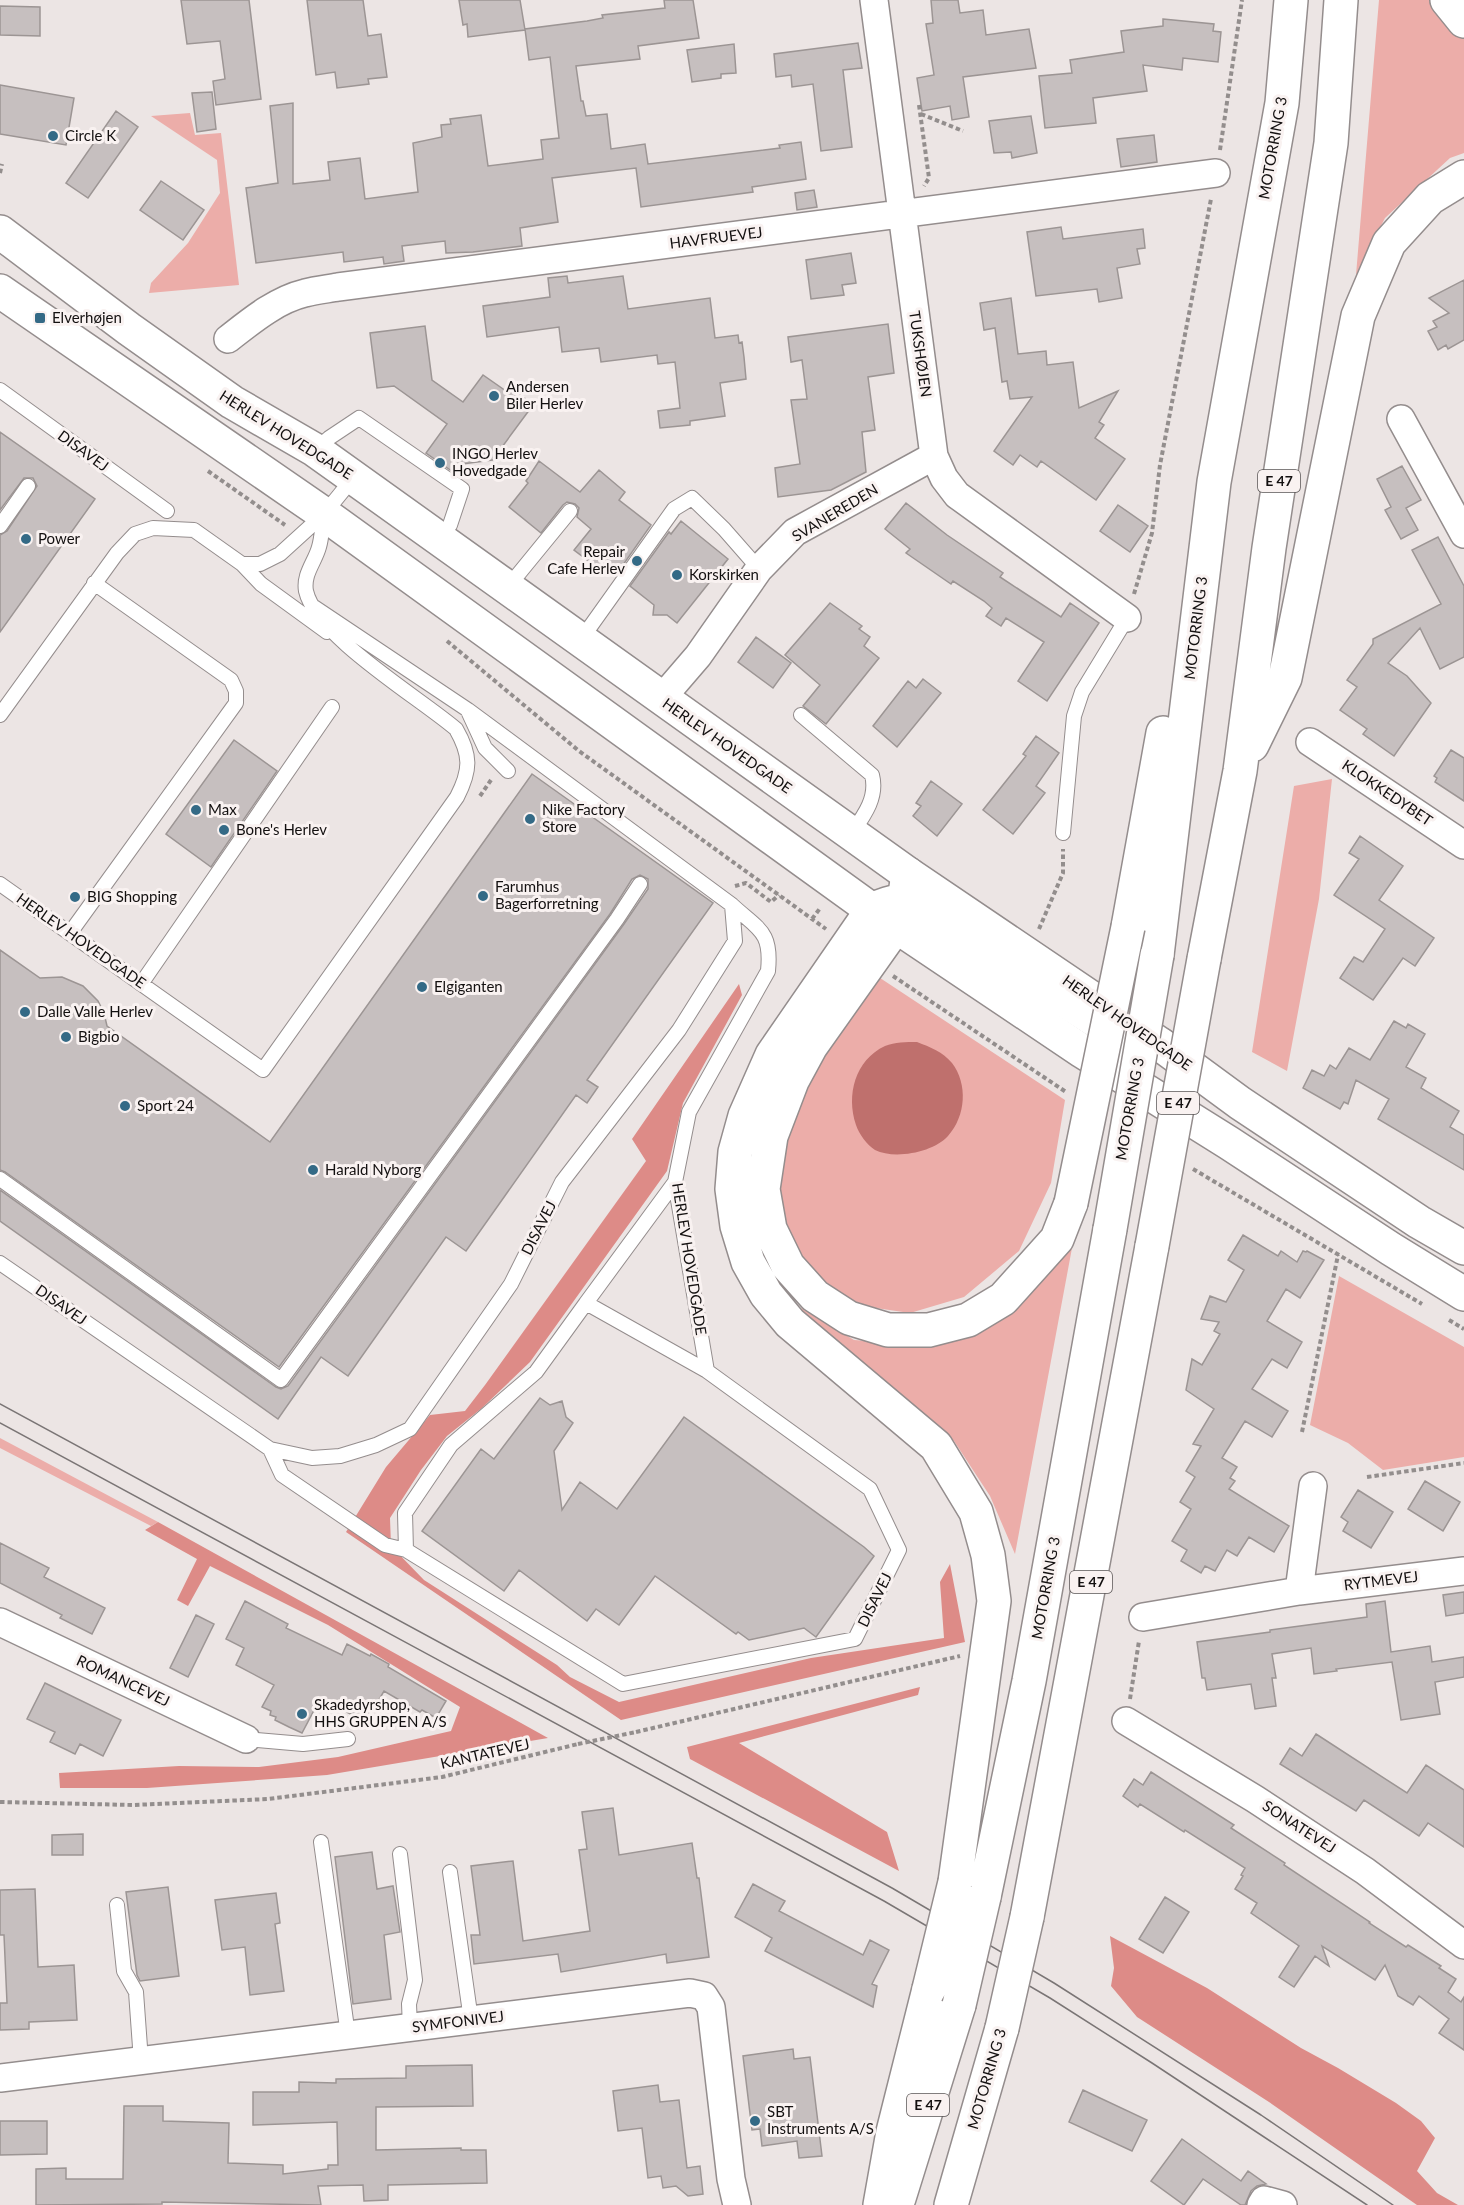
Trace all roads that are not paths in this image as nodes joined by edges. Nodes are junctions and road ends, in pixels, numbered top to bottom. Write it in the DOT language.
graph roads {
  1 [pos="874,0"];
  2 [pos="1291,0"];
  3 [pos="1341,0"];
  4 [pos="1447,0"];
  5 [pos="1464,21"];
  6 [pos="1216,173"];
  7 [pos="1464,177"];
  8 [pos="901,214"];
  9 [pos="0,232"];
  10 [pos="0,260"];
  11 [pos="0,291"];
  12 [pos="228,339"];
  13 [pos="159,349"];
  14 [pos="0,390"];
  15 [pos="1401,419"];
  16 [pos="315,450"];
  17 [pos="934,456"];
  18 [pos="354,477"];
  19 [pos="1214,482"];
  20 [pos="28,486"];
  21 [pos="167,511"];
  22 [pos="570,511"];
  23 [pos="324,514"];
  24 [pos="0,526"];
  25 [pos="1464,534"];
  26 [pos="440,539"];
  27 [pos="242,564"];
  28 [pos="759,569"];
  29 [pos="94,583"];
  30 [pos="507,588"];
  31 [pos="314,607"];
  32 [pos="1127,618"];
  33 [pos="580,640"];
  34 [pos="341,641"];
  35 [pos="661,699"];
  36 [pos="333,708"];
  37 [pos="468,710"];
  38 [pos="0,715"];
  39 [pos="801,715"];
  40 [pos="1310,742"];
  41 [pos="508,771"];
  42 [pos="1240,771"];
  43 [pos="1063,833"];
  44 [pos="850,834"];
  45 [pos="1464,845"];
  46 [pos="0,884"];
  47 [pos="640,884"];
  48 [pos="895,903"];
  49 [pos="732,905"];
  50 [pos="70,933"];
  51 [pos="859,953"];
  52 [pos="141,984"];
  53 [pos="0,1179"];
  54 [pos="675,1182"];
  55 [pos="1464,1248"];
  56 [pos="0,1263"];
  57 [pos="586,1303"];
  58 [pos="1454,1305"];
  59 [pos="707,1371"];
  60 [pos="270,1449"];
  61 [pos="1313,1486"];
  62 [pos="406,1550"];
  63 [pos="1464,1571"];
  64 [pos="1299,1591"];
  65 [pos="1143,1617"];
  66 [pos="0,1622"];
  67 [pos="1126,1721"];
  68 [pos="246,1739"];
  69 [pos="348,1739"];
  70 [pos="321,1842"];
  71 [pos="400,1854"];
  72 [pos="450,1872"];
  73 [pos="117,1905"];
  74 [pos="1464,1945"];
  75 [pos="471,2020"];
  76 [pos="410,2028"];
  77 [pos="348,2035"];
  78 [pos="141,2061"];
  79 [pos="0,2078"];
  80 [pos="738,2205"];
  81 [pos="880,2205"];
  82 [pos="897,2205"];
  83 [pos="951,2205"];
  84 [pos="1261,2205"];
  85 [pos="1283,2205"];
  1 -- 8 [label="street, TUKSHØJEN"];
  2 -- 19 [label="main road, MOTORRING 3 / E 47"];
  3 -- 42 [label="main road, MOTORRING 3 / E 47"];
  4 -- 5 [label="main road"];
  6 -- 8 [label="street, HAVFRUEVEJ"];
  7 -- 42 [label="main road"];
  8 -- 12 [label="street, HAVFRUEVEJ"];
  8 -- 17 [label="street, TUKSHØJEN"];
  9 -- 13 [label="main road, HERLEV HOVEDGADE"];
  10 -- 13 [label="main road"];
  11 -- 23 [label="main road, HERLEV HOVEDGADE"];
  13 -- 16 [label="main road, HERLEV HOVEDGADE"];
  14 -- 21 [label="lane, DISAVEJ"];
  15 -- 25 [label="street"];
  16 -- 18 [label="main road, HERLEV HOVEDGADE"];
  16 -- 26 [label="lane"];
  17 -- 28 [label="street, SVANEREDEN"];
  17 -- 32 [label="street, TUKSHØJEN"];
  18 -- 23 [label="lane"];
  18 -- 26 [label="main road, HERLEV HOVEDGADE"];
  19 -- 51 [label="main road, bridge"];
  19 -- 82 [label="main road, MOTORRING 3 / E 47, bridge"];
  20 -- 24 [label="lane"];
  22 -- 30 [label="lane"];
  23 -- 27 [label="lane"];
  23 -- 31 [label="lane, HERLEV HOVEDGADE"];
  23 -- 48 [label="main road, HERLEV HOVEDGADE"];
  26 -- 30 [label="main road, HERLEV HOVEDGADE"];
  27 -- 29 [label="lane"];
  27 -- 34 [label="lane"];
  28 -- 33 [label="lane"];
  28 -- 35 [label="street, SVANEREDEN"];
  29 -- 38 [label="lane"];
  29 -- 50 [label="lane"];
  30 -- 33 [label="main road, HERLEV HOVEDGADE"];
  31 -- 34 [label="lane, HERLEV HOVEDGADE"];
  31 -- 37 [label="lane, HERLEV HOVEDGADE"];
  32 -- 43 [label="lane"];
  33 -- 35 [label="main road, HERLEV HOVEDGADE"];
  34 -- 52 [label="lane, HERLEV HOVEDGADE"];
  35 -- 44 [label="main road, HERLEV HOVEDGADE"];
  36 -- 52 [label="lane"];
  37 -- 41 [label="lane"];
  37 -- 49 [label="lane, HERLEV HOVEDGADE"];
  39 -- 44 [label="lane"];
  40 -- 45 [label="street, KLOKKEDYBET"];
  42 -- 83 [label="main road, MOTORRING 3 / E 47, bridge"];
  44 -- 48 [label="main road, HERLEV HOVEDGADE"];
  46 -- 50 [label="lane, HERLEV HOVEDGADE"];
  47 -- 53 [label="lane"];
  48 -- 51 [label="main road"];
  48 -- 55 [label="main road, HERLEV HOVEDGADE"];
  48 -- 58 [label="main road, HERLEV HOVEDGADE"];
  49 -- 54 [label="lane, HERLEV HOVEDGADE"];
  49 -- 60 [label="lane, DISAVEJ"];
  50 -- 52 [label="lane, HERLEV HOVEDGADE"];
  51 -- 81 [label="main road, bridge"];
  54 -- 57 [label="lane"];
  54 -- 59 [label="lane, HERLEV HOVEDGADE"];
  56 -- 60 [label="lane, DISAVEJ"];
  57 -- 59 [label="lane, DISAVEJ"];
  57 -- 62 [label="lane"];
  59 -- 62 [label="lane, DISAVEJ"];
  60 -- 62 [label="lane, DISAVEJ"];
  61 -- 64 [label="street"];
  63 -- 64 [label="street, RYTMEVEJ"];
  64 -- 65 [label="street, RYTMEVEJ"];
  66 -- 68 [label="street, ROMANCEVEJ"];
  67 -- 74 [label="street, SONATEVEJ"];
  68 -- 69 [label="lane"];
  70 -- 77 [label="lane"];
  71 -- 76 [label="lane"];
  72 -- 75 [label="lane"];
  73 -- 78 [label="lane"];
  75 -- 76 [label="street, SYMFONIVEJ"];
  75 -- 80 [label="street, SYMFONIVEJ"];
  76 -- 77 [label="street, SYMFONIVEJ"];
  77 -- 78 [label="street, SYMFONIVEJ"];
  78 -- 79 [label="street, SYMFONIVEJ"];
  84 -- 85 [label="street"];
}
